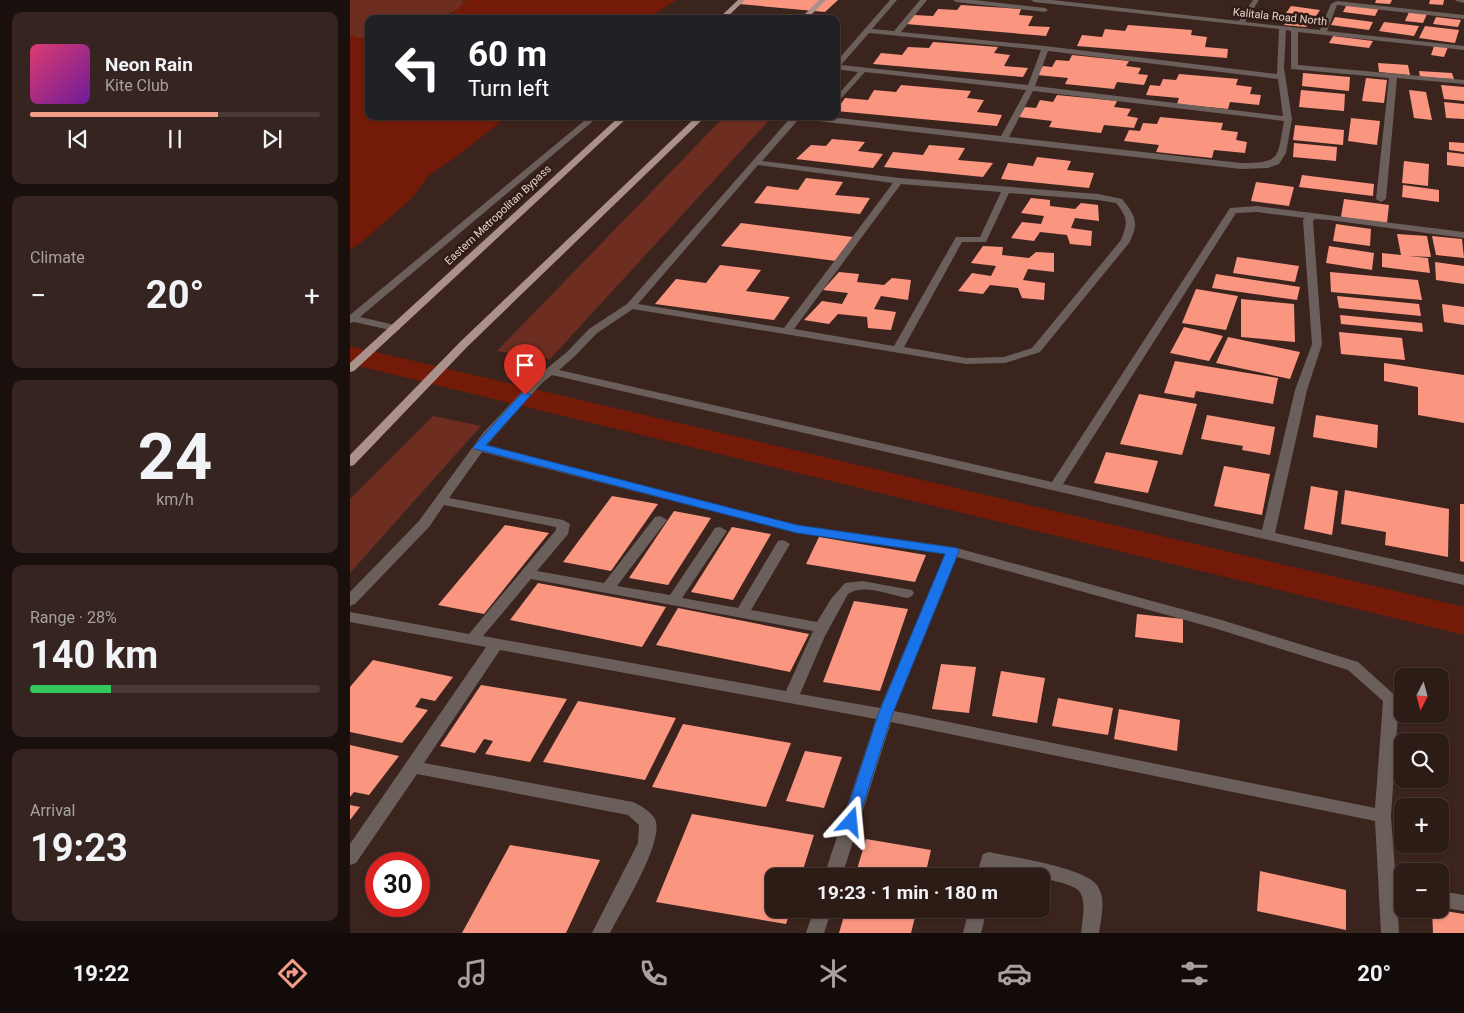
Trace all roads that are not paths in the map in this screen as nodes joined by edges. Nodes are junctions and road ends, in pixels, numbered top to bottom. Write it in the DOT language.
graph roads {
  1 [pos="742,0"];
  2 [pos="823,0"];
  3 [pos="894,0"];
  4 [pos="924,0"];
  5 [pos="956,0"];
  6 [pos="1034,0"];
  7 [pos="1256,0"];
  8 [pos="1458,0"];
  9 [pos="1464,1"];
  10 [pos="725,15"];
  11 [pos="807,15"];
  12 [pos="1464,17"];
  13 [pos="1241,23"];
  14 [pos="1294,29"];
  15 [pos="868,31"];
  16 [pos="1283,31"];
  17 [pos="1323,32"];
  18 [pos="896,34"];
  19 [pos="1045,48"];
  20 [pos="1464,48"];
  21 [pos="840,62"];
  22 [pos="840,67"];
  23 [pos="862,70"];
  24 [pos="1393,76"];
  25 [pos="1282,77"];
  26 [pos="1464,82"];
  27 [pos="1031,88"];
  28 [pos="840,97"];
  29 [pos="1288,119"];
  30 [pos="589,120"];
  31 [pos="621,120"];
  32 [pos="698,120"];
  33 [pos="794,120"];
  34 [pos="840,120"];
  35 [pos="1004,139"];
  36 [pos="759,162"];
  37 [pos="899,181"];
  38 [pos="1006,190"];
  39 [pos="1381,200"];
  40 [pos="1313,216"];
  41 [pos="1464,235"];
  42 [pos="631,306"];
  43 [pos="351,319"];
  44 [pos="392,331"];
  45 [pos="787,331"];
  46 [pos="897,350"];
  47 [pos="350,368"];
  48 [pos="549,371"];
  49 [pos="483,442"];
  50 [pos="350,462"];
  51 [pos="1056,486"];
  52 [pos="441,500"];
  53 [pos="660,520"];
  54 [pos="720,531"];
  55 [pos="1268,534"];
  56 [pos="783,544"];
  57 [pos="953,551"];
  58 [pos="528,574"];
  59 [pos="1464,580"];
  60 [pos="607,589"];
  61 [pos="907,593"];
  62 [pos="350,601"];
  63 [pos="673,601"];
  64 [pos="741,614"];
  65 [pos="350,617"];
  66 [pos="822,628"];
  67 [pos="473,639"];
  68 [pos="496,644"];
  69 [pos="791,696"];
  70 [pos="885,715"];
  71 [pos="413,767"];
  72 [pos="1383,816"];
  73 [pos="350,858"];
  74 [pos="836,868"];
  75 [pos="987,868"];
  76 [pos="1029,868"];
  77 [pos="1050,873"];
  78 [pos="1394,885"];
  79 [pos="1394,899"];
  80 [pos="1449,900"];
  81 [pos="1464,903"];
  82 [pos="820,918"];
  83 [pos="976,918"];
  84 [pos="600,933"];
  85 [pos="815,933"];
  86 [pos="972,933"];
  87 [pos="1090,933"];
  88 [pos="1390,933"];
  1 -- 10 [label="main road"];
  2 -- 11 [label="main road"];
  3 -- 15 [label="street"];
  4 -- 18 [label="street"];
  5 -- 16 [label="street"];
  6 -- 13 [label="street, Kalitala Road North"];
  7 -- 13 [label="street"];
  8 -- 9 [label="street"];
  12 -- 17 [label="street"];
  13 -- 16 [label="street, Kalitala Road North"];
  14 -- 16 [label="street, Kalitala Road North"];
  14 -- 17 [label="street, Kalitala Road North"];
  14 -- 24 [label="street"];
  15 -- 18 [label="street"];
  15 -- 21 [label="street"];
  16 -- 25 [label="street"];
  17 -- 20 [label="street, Kalitala Road North"];
  18 -- 19 [label="street"];
  19 -- 25 [label="street"];
  19 -- 27 [label="street"];
  22 -- 23 [label="street"];
  23 -- 27 [label="street"];
  23 -- 28 [label="street"];
  24 -- 26 [label="street"];
  24 -- 39 [label="street"];
  25 -- 29 [label="street"];
  27 -- 29 [label="street"];
  27 -- 35 [label="street"];
  29 -- 35 [label="street"];
  30 -- 43 [label="street"];
  31 -- 44 [label="main road, Eastern Metropolitan Bypass"];
  32 -- 50 [label="main road"];
  33 -- 36 [label="street"];
  34 -- 35 [label="street"];
  36 -- 37 [label="street"];
  36 -- 42 [label="street"];
  37 -- 38 [label="street"];
  37 -- 45 [label="street"];
  38 -- 46 [label="street"];
  38 -- 46 [label="street"];
  40 -- 41 [label="street"];
  40 -- 51 [label="street"];
  40 -- 55 [label="street"];
  42 -- 45 [label="street"];
  42 -- 48 [label="street"];
  43 -- 44 [label="street"];
  44 -- 47 [label="main road, Eastern Metropolitan Bypass"];
  45 -- 46 [label="street"];
  48 -- 49 [label="street"];
  48 -- 51 [label="street"];
  49 -- 52 [label="street"];
  49 -- 57 [label="street"];
  51 -- 55 [label="street"];
  52 -- 58 [label="street"];
  52 -- 62 [label="street"];
  53 -- 60 [label="street"];
  54 -- 63 [label="street"];
  55 -- 59 [label="street"];
  56 -- 64 [label="street"];
  57 -- 70 [label="street"];
  57 -- 72 [label="street"];
  58 -- 60 [label="street"];
  58 -- 67 [label="street"];
  60 -- 63 [label="street"];
  61 -- 66 [label="street"];
  63 -- 64 [label="street"];
  64 -- 66 [label="street"];
  65 -- 67 [label="street"];
  66 -- 69 [label="street"];
  67 -- 68 [label="street"];
  68 -- 69 [label="street"];
  68 -- 71 [label="street"];
  69 -- 70 [label="street"];
  70 -- 72 [label="street"];
  70 -- 74 [label="street"];
  71 -- 73 [label="street"];
  71 -- 84 [label="street"];
  72 -- 78 [label="street"];
  75 -- 76 [label="street"];
  77 -- 87 [label="street"];
  79 -- 88 [label="street"];
  80 -- 81 [label="street"];
  82 -- 85 [label="street"];
  83 -- 86 [label="street"];
}
